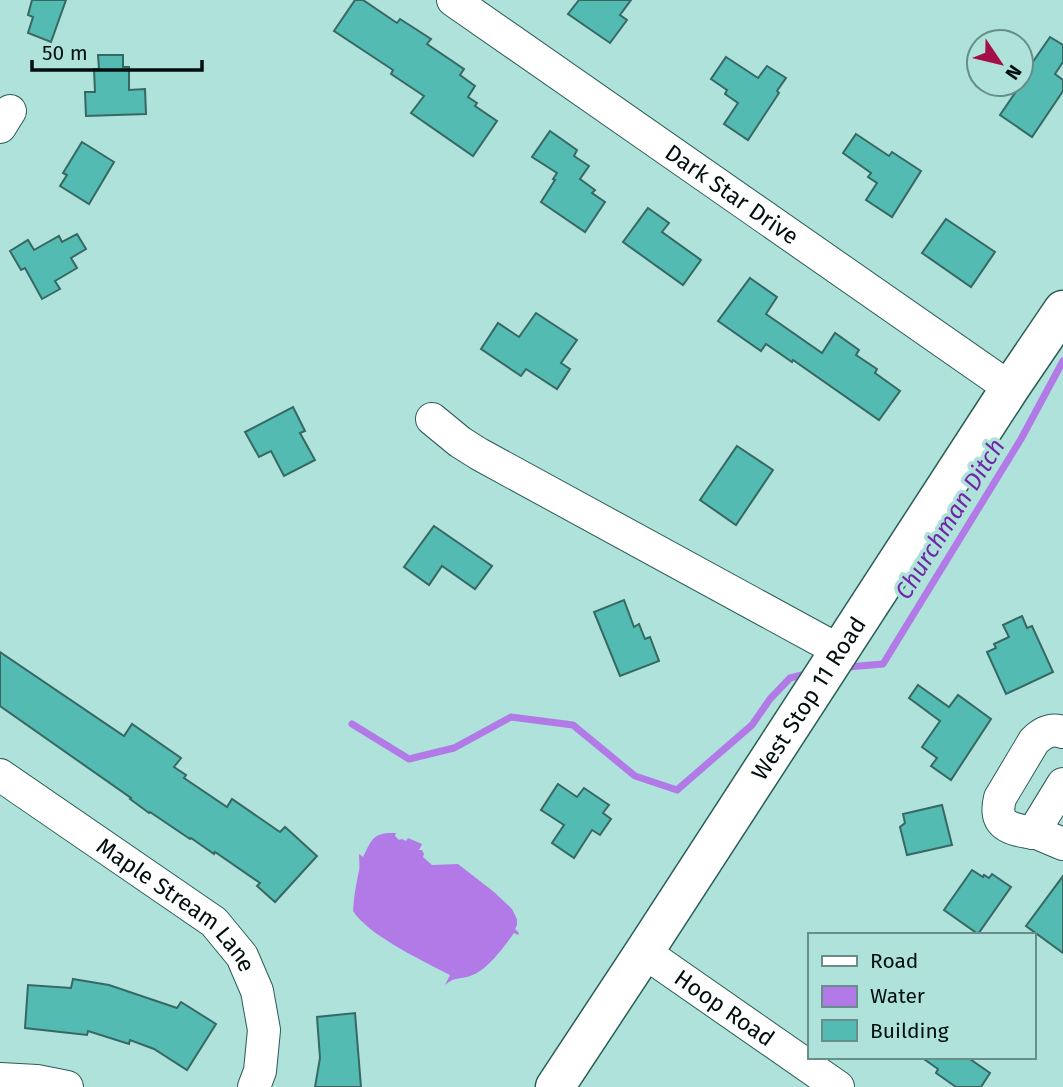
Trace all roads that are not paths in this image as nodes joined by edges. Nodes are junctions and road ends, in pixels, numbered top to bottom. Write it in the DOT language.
graph roads {
  1 [pos="464,3"];
  2 [pos="1063,310"];
  3 [pos="1010,388"];
  4 [pos="432,419"];
  5 [pos="840,651"];
  6 [pos="1063,732"];
  7 [pos="0,775"];
  8 [pos="1063,785"];
  9 [pos="1033,833"];
  10 [pos="1063,844"];
  11 [pos="644,952"];
  12 [pos="0,1079"];
  13 [pos="36,1084"];
  14 [pos="67,1087"];
  15 [pos="254,1087"];
  16 [pos="555,1087"];
  17 [pos="838,1087"];
  1 -- 3 [label="street, Dark Star Drive"];
  2 -- 3 [label="main road, West Stop 11 Road"];
  3 -- 5 [label="main road, West Stop 11 Road"];
  4 -- 5 [label="street"];
  5 -- 11 [label="main road, West Stop 11 Road"];
  6 -- 9 [label="street"];
  7 -- 15 [label="street, Maple Stream Lane"];
  8 -- 9 [label="street"];
  9 -- 10 [label="street"];
  11 -- 16 [label="main road, West Stop 11 Road"];
  11 -- 17 [label="street, Hoop Road"];
  12 -- 13 [label="street"];
  13 -- 14 [label="street"];
}
